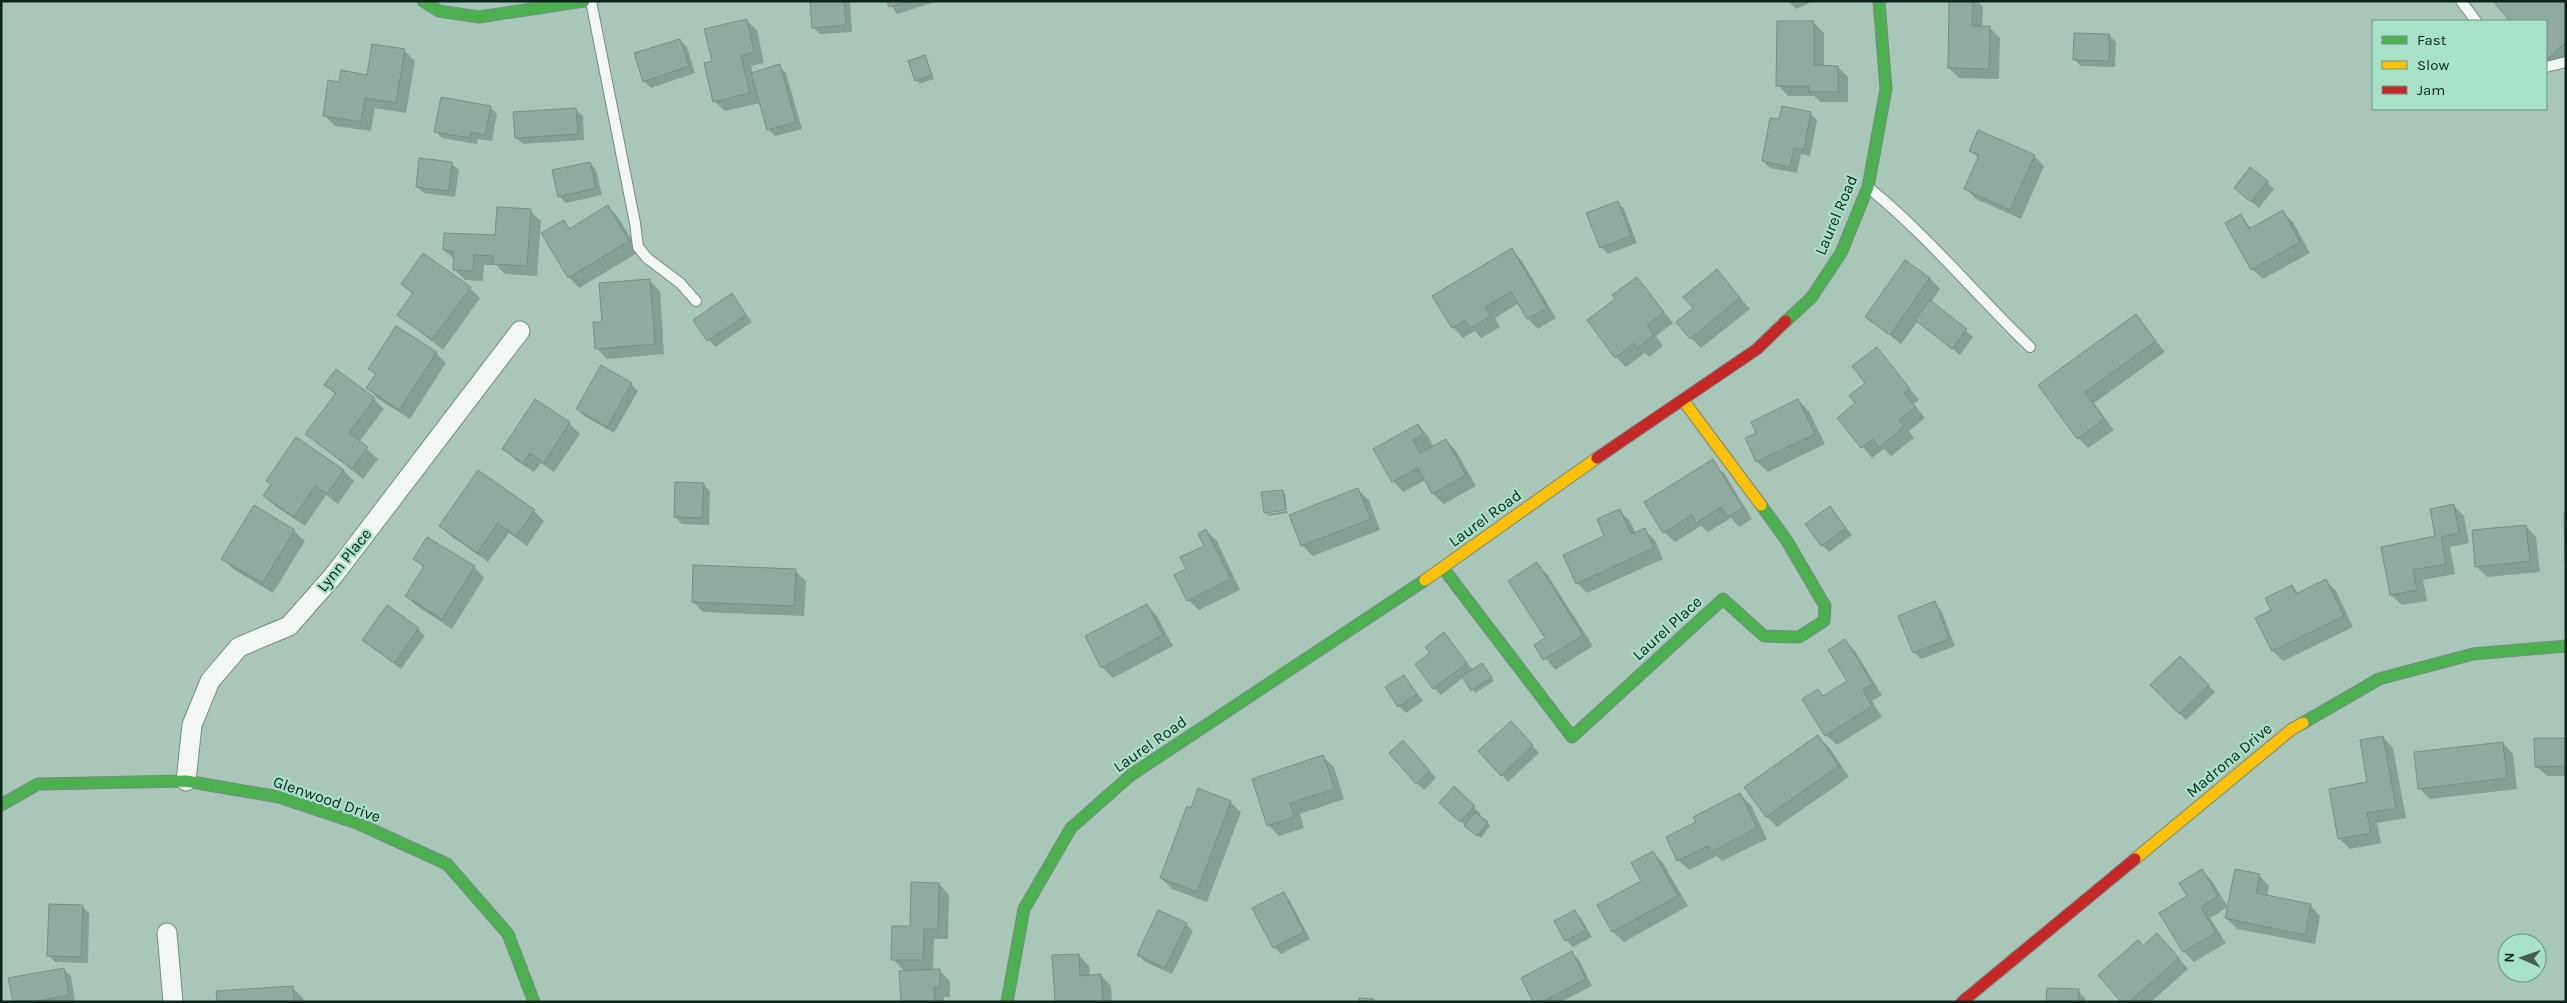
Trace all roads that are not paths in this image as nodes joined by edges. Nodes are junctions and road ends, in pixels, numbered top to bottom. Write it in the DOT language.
graph roads {
  1 [pos="423,1"];
  2 [pos="584,1"];
  3 [pos="590,1"];
  4 [pos="1879,1"];
  5 [pos="2461,1"];
  6 [pos="2475,20"];
  7 [pos="2566,62"];
  8 [pos="2547,67"];
  9 [pos="1868,187"];
  10 [pos="696,301"];
  11 [pos="520,331"];
  12 [pos="2030,348"];
  13 [pos="1683,400"];
  14 [pos="1443,568"];
  15 [pos="2566,646"];
  16 [pos="186,781"];
  17 [pos="1,805"];
  18 [pos="166,933"];
  19 [pos="173,1002"];
  20 [pos="534,1002"];
  21 [pos="1007,1002"];
  22 [pos="1962,1002"];
  1 -- 2 [label="street"];
  3 -- 10 [label="lane"];
  4 -- 9 [label="street, Laurel Road"];
  5 -- 6 [label="lane"];
  7 -- 8 [label="lane"];
  9 -- 12 [label="lane"];
  9 -- 13 [label="street, Laurel Road"];
  11 -- 16 [label="street, Lynn Place"];
  13 -- 14 [label="street, Laurel Road"];
  13 -- 14 [label="street, Laurel Place"];
  14 -- 21 [label="street, Laurel Road"];
  15 -- 22 [label="street, Madrona Drive"];
  16 -- 17 [label="street, Glenwood Drive"];
  16 -- 20 [label="street, Glenwood Drive"];
  18 -- 19 [label="street"];
}
